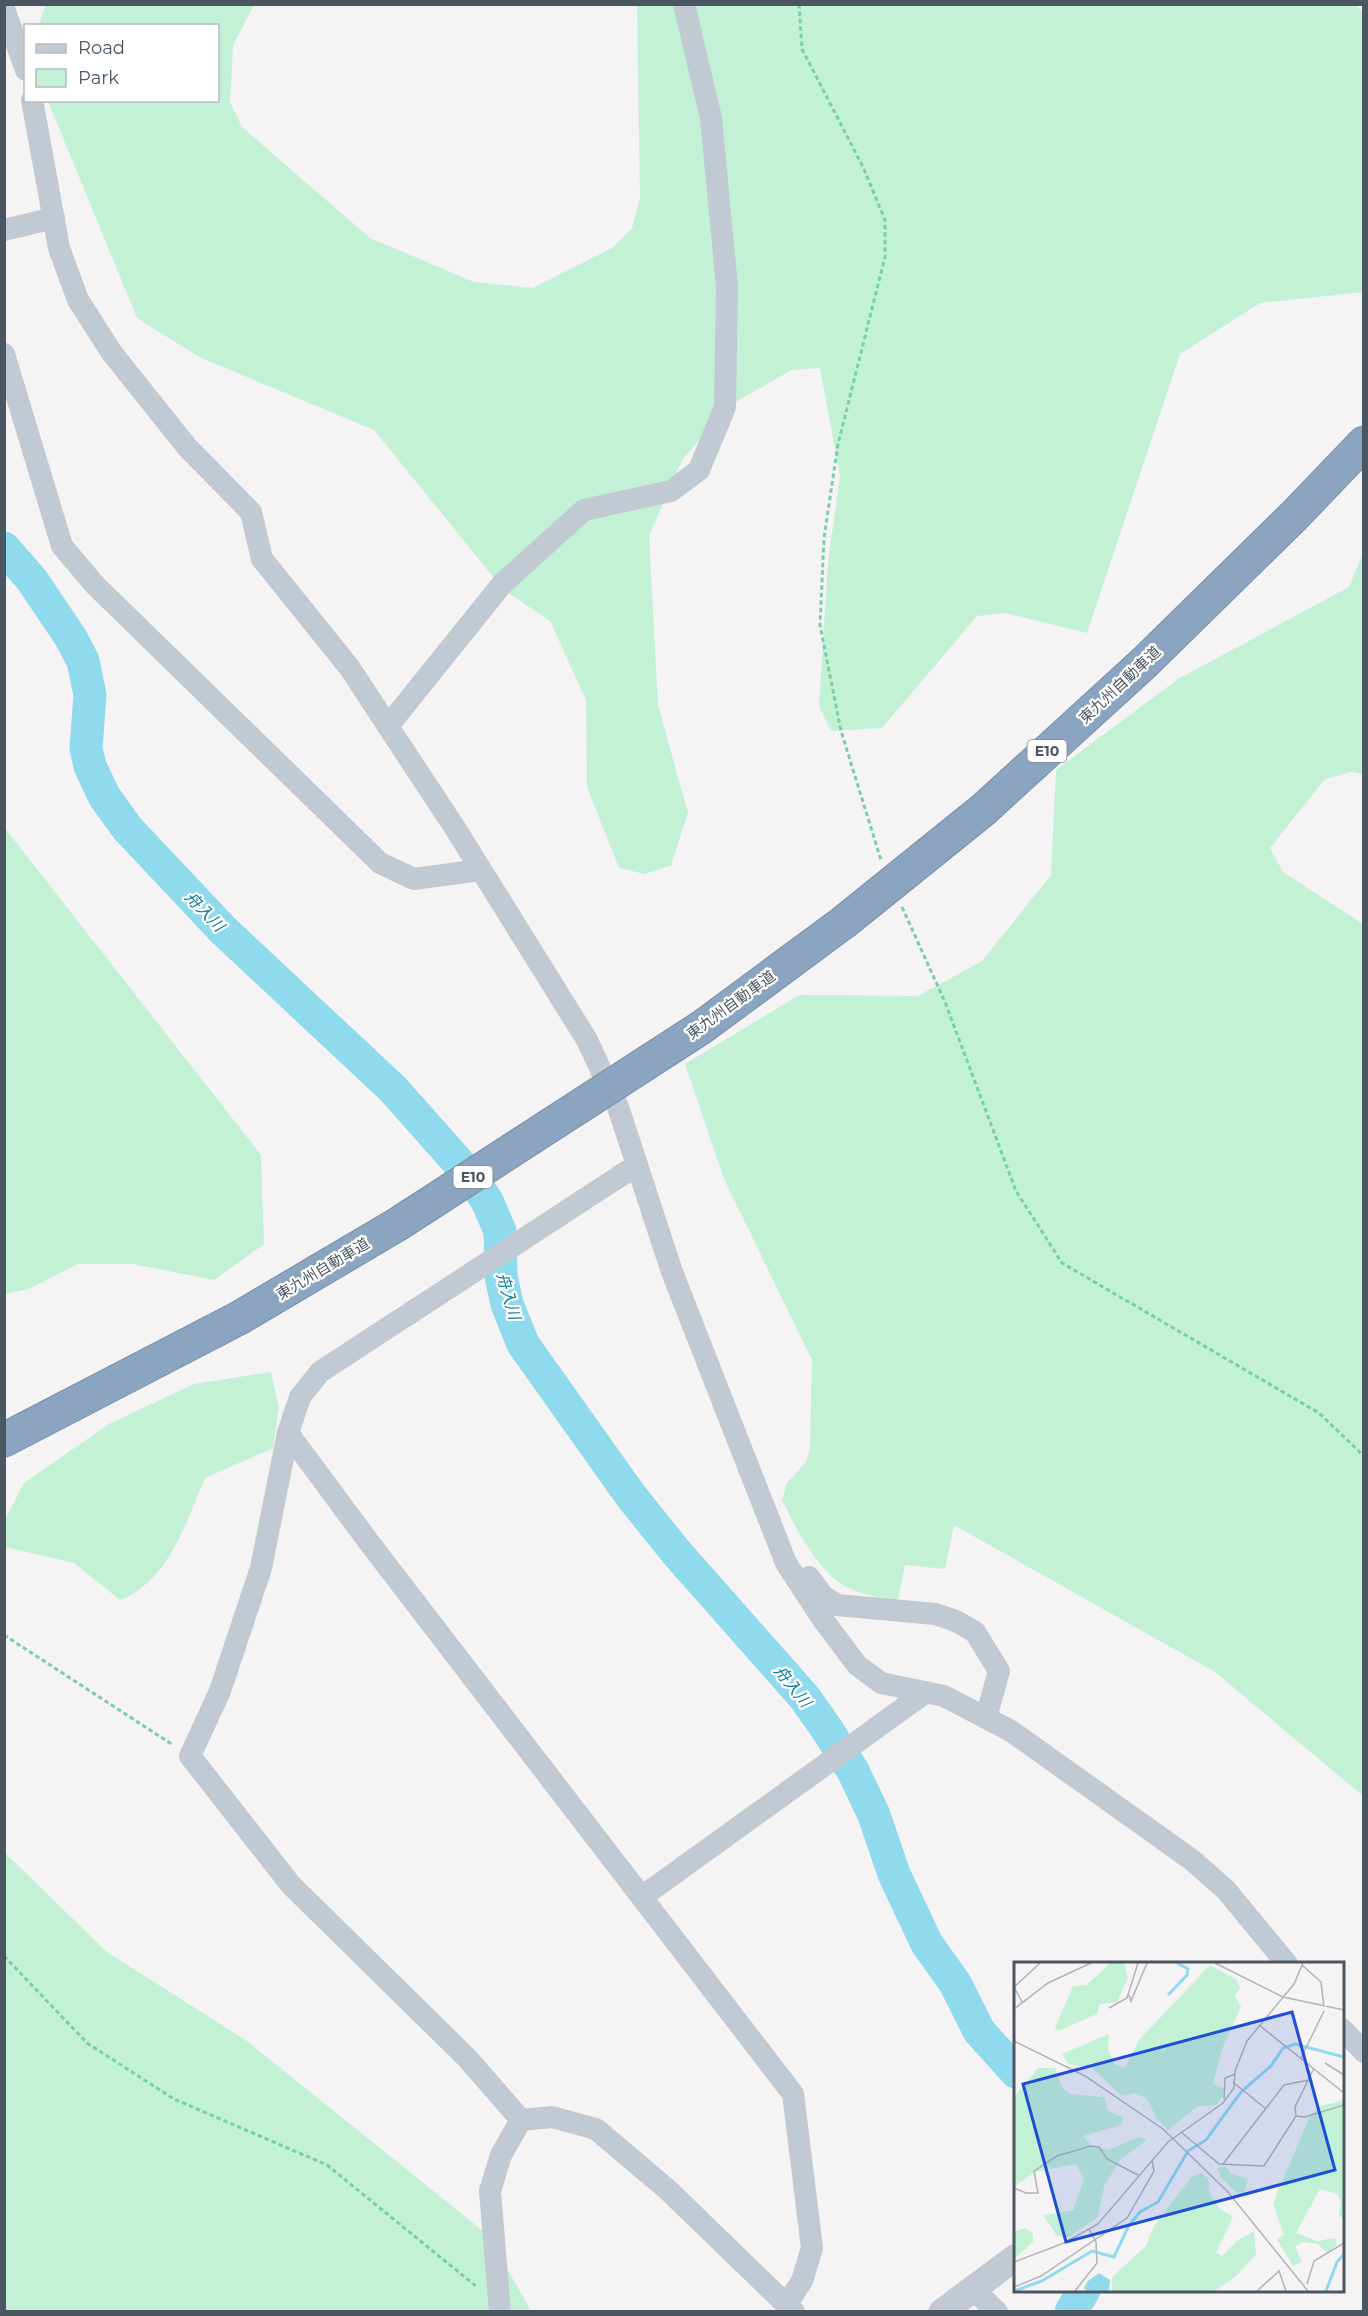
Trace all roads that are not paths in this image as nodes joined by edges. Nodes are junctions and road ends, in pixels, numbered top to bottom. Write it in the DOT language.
graph roads {
  1 [pos="684,4"];
  2 [pos="4,9"];
  3 [pos="24,64"];
  4 [pos="32,102"];
  5 [pos="54,218"];
  6 [pos="4,230"];
  7 [pos="4,354"];
  8 [pos="1364,443"];
  9 [pos="388,726"];
  10 [pos="480,870"];
  11 [pos="637,1165"];
  12 [pos="288,1433"];
  13 [pos="4,1440"];
  14 [pos="786,1563"];
  15 [pos="926,1692"];
  16 [pos="986,1718"];
  17 [pos="643,1896"];
  18 [pos="1285,1962"];
  19 [pos="1344,2031"];
  20 [pos="1364,2052"];
  21 [pos="521,2120"];
  22 [pos="1014,2258"];
  23 [pos="973,2289"];
  24 [pos="790,2308"];
  25 [pos="500,2309"];
  26 [pos="942,2312"];
  27 [pos="997,2312"];
  1 -- 9 [label="street"];
  2 -- 3 [label="street"];
  4 -- 5 [label="street"];
  5 -- 6 [label="street"];
  5 -- 9 [label="street"];
  7 -- 10 [label="street"];
  8 -- 13 [label="highway, 東九州自動車道 / E10, bridge"];
  9 -- 10 [label="street"];
  10 -- 11 [label="street"];
  11 -- 12 [label="street"];
  11 -- 14 [label="street"];
  12 -- 17 [label="street"];
  12 -- 21 [label="street"];
  14 -- 15 [label="street"];
  14 -- 16 [label="street"];
  15 -- 16 [label="street"];
  15 -- 17 [label="street"];
  16 -- 18 [label="street"];
  17 -- 24 [label="street"];
  19 -- 20 [label="street"];
  21 -- 24 [label="street"];
  21 -- 25 [label="street"];
  22 -- 23 [label="street"];
  23 -- 26 [label="street"];
  23 -- 27 [label="street"];
}
